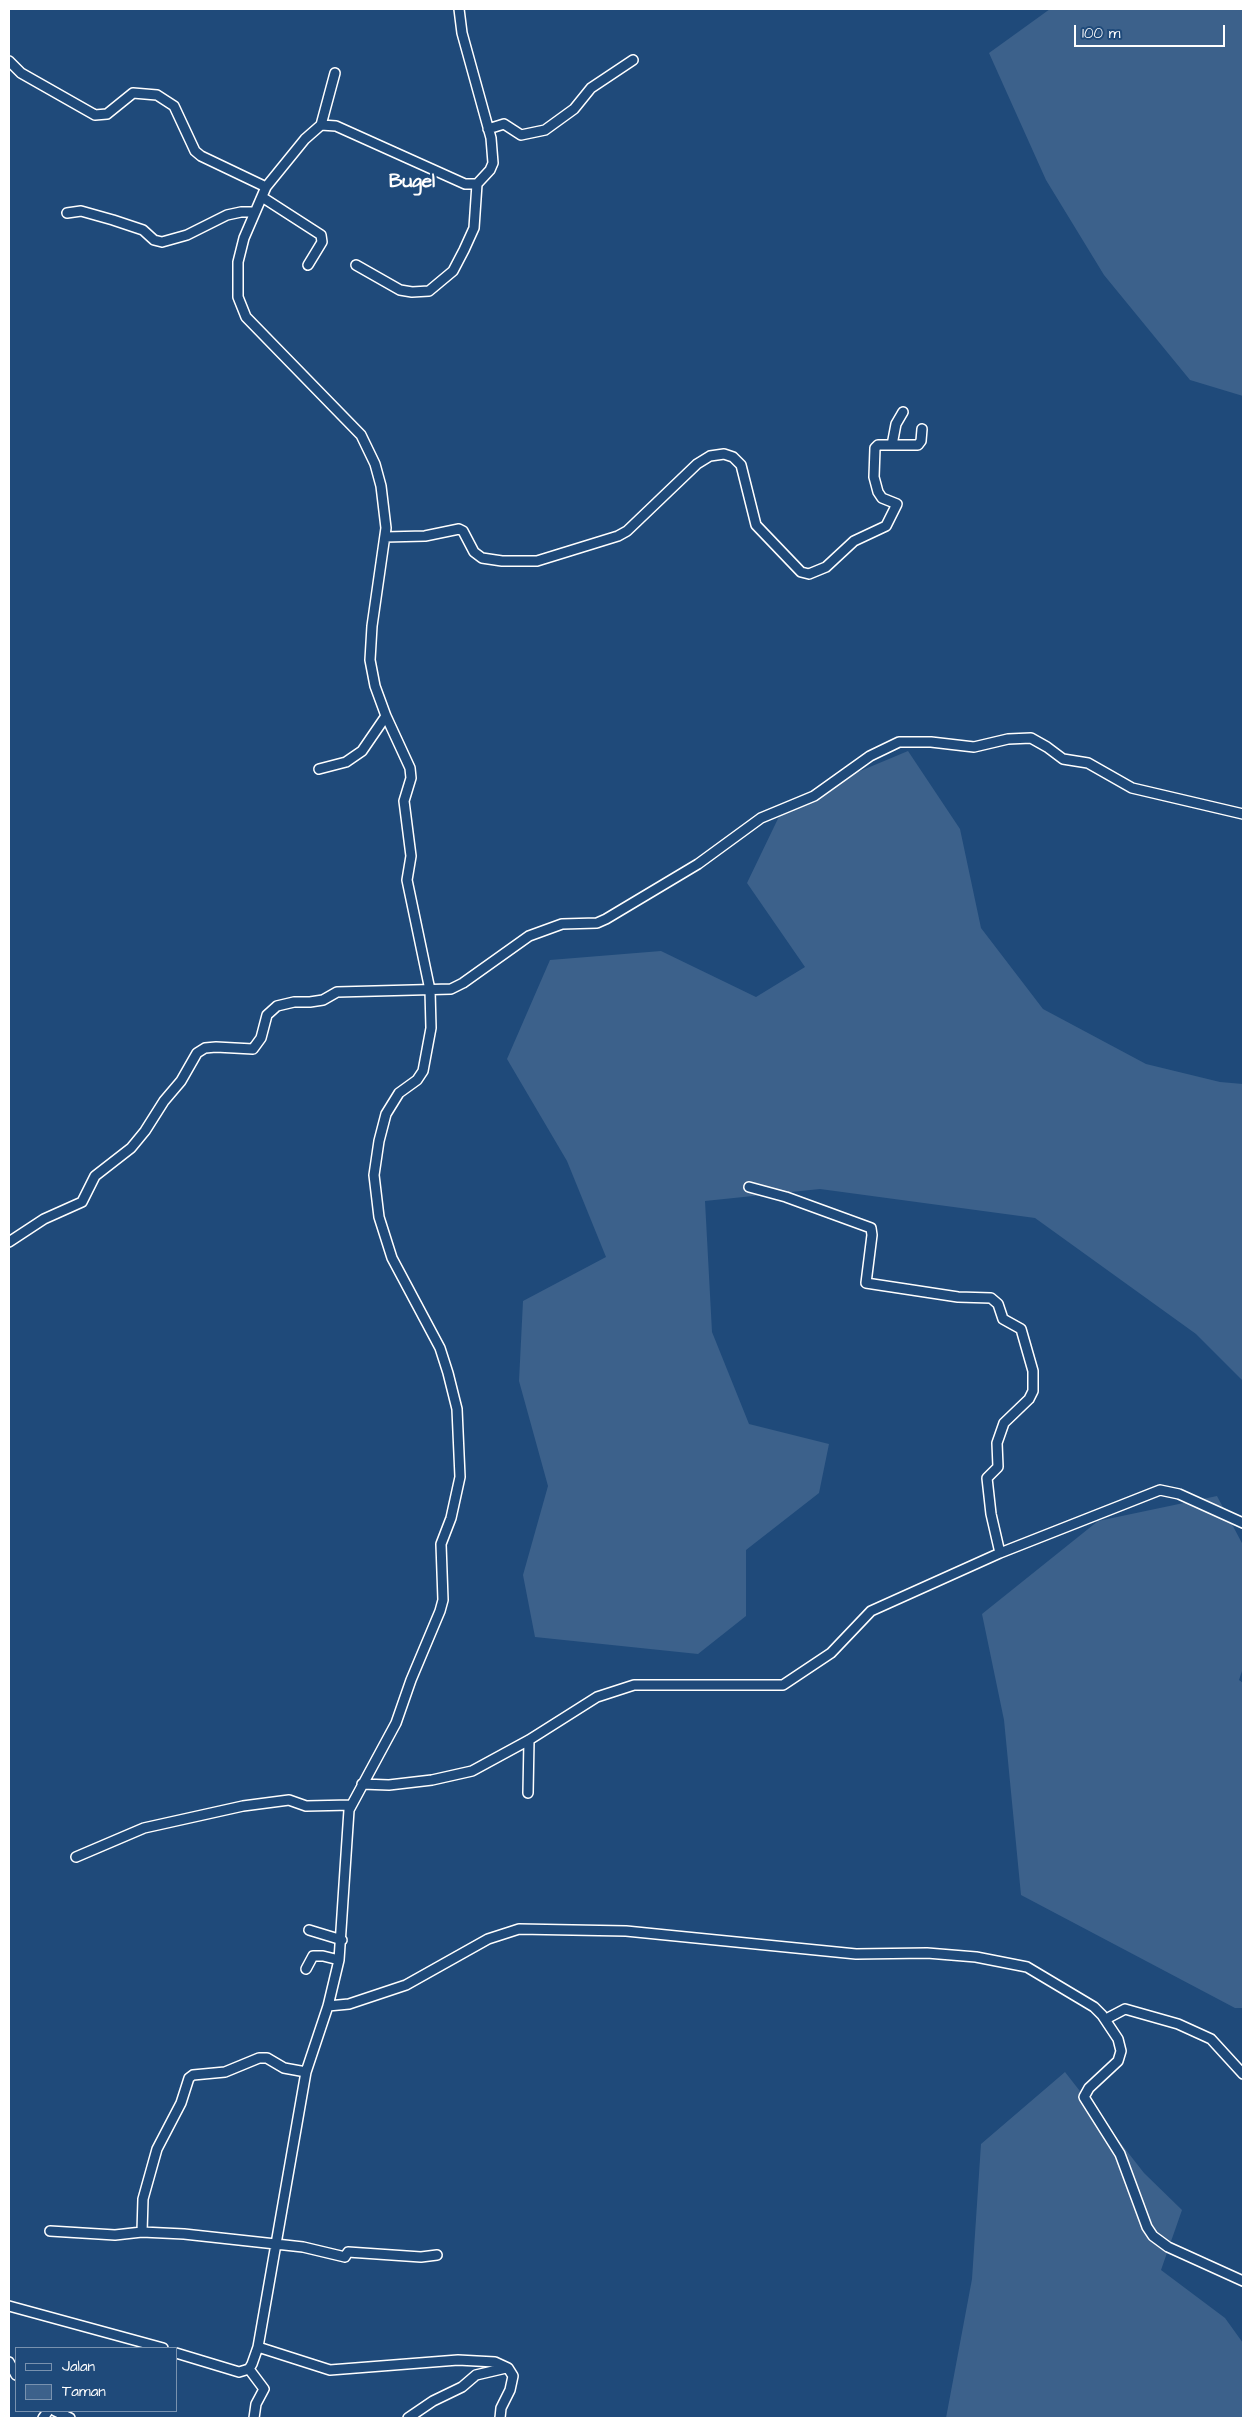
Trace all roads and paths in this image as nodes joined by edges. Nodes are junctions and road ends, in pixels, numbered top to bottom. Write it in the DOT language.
graph roads {
  1 [pos="459,9"];
  2 [pos="633,60"];
  3 [pos="9,61"];
  4 [pos="334,72"];
  5 [pos="321,125"];
  6 [pos="488,129"];
  7 [pos="477,184"];
  8 [pos="266,187"];
  9 [pos="262,197"];
  10 [pos="255,212"];
  11 [pos="67,213"];
  12 [pos="308,265"];
  13 [pos="356,266"];
  14 [pos="903,412"];
  15 [pos="922,429"];
  16 [pos="892,445"];
  17 [pos="385,537"];
  18 [pos="386,716"];
  19 [pos="318,769"];
  20 [pos="1243,814"];
  21 [pos="430,990"];
  22 [pos="749,1187"];
  23 [pos="9,1242"];
  24 [pos="1243,1523"];
  25 [pos="1000,1553"];
  26 [pos="529,1740"];
  27 [pos="362,1784"];
  28 [pos="528,1794"];
  29 [pos="351,1805"];
  30 [pos="76,1857"];
  31 [pos="309,1930"];
  32 [pos="342,1940"];
  33 [pos="339,1960"];
  34 [pos="306,1969"];
  35 [pos="328,2006"];
  36 [pos="1106,2019"];
  37 [pos="306,2072"];
  38 [pos="1243,2074"];
  39 [pos="50,2231"];
  40 [pos="142,2232"];
  41 [pos="277,2245"];
  42 [pos="437,2255"];
  43 [pos="1243,2281"];
  44 [pos="9,2306"];
  45 [pos="258,2346"];
  46 [pos="159,2347"];
  47 [pos="178,2354"];
  48 [pos="9,2362"];
  49 [pos="508,2368"];
  50 [pos="249,2369"];
  51 [pos="15,2373"];
  52 [pos="57,2412"];
  53 [pos="70,2418"];
  54 [pos="254,2418"];
  55 [pos="408,2418"];
  56 [pos="500,2418"];
  1 -- 6 [label="street"];
  2 -- 6 [label="street"];
  3 -- 8 [label="street"];
  4 -- 5 [label="street"];
  5 -- 7 [label="street"];
  5 -- 8 [label="street"];
  6 -- 7 [label="street"];
  7 -- 13 [label="street"];
  8 -- 9 [label="street"];
  9 -- 10 [label="street"];
  9 -- 12 [label="street"];
  10 -- 11 [label="street"];
  10 -- 17 [label="street"];
  14 -- 16 [label="street"];
  15 -- 16 [label="street"];
  16 -- 17 [label="street"];
  17 -- 18 [label="street"];
  18 -- 19 [label="street"];
  18 -- 21 [label="street"];
  20 -- 21 [label="street"];
  21 -- 23 [label="street"];
  21 -- 27 [label="street"];
  22 -- 25 [label="street"];
  24 -- 25 [label="street"];
  25 -- 26 [label="street"];
  26 -- 27 [label="street"];
  26 -- 28 [label="street"];
  27 -- 29 [label="street"];
  29 -- 30 [label="street"];
  29 -- 32 [label="street"];
  31 -- 32 [label="street"];
  32 -- 33 [label="street"];
  33 -- 34 [label="street"];
  33 -- 35 [label="street"];
  35 -- 36 [label="street"];
  35 -- 37 [label="street"];
  36 -- 38 [label="street"];
  36 -- 43 [label="street"];
  37 -- 40 [label="street"];
  37 -- 41 [label="street"];
  39 -- 40 [label="street"];
  40 -- 41 [label="street"];
  41 -- 42 [label="street"];
  41 -- 45 [label="street"];
  44 -- 46 [label="street"];
  45 -- 49 [label="street"];
  45 -- 50 [label="street"];
  47 -- 50 [label="street"];
  48 -- 51 [label="street"];
  49 -- 55 [label="street"];
  49 -- 56 [label="street"];
  50 -- 54 [label="street"];
  52 -- 53 [label="street"];
}
